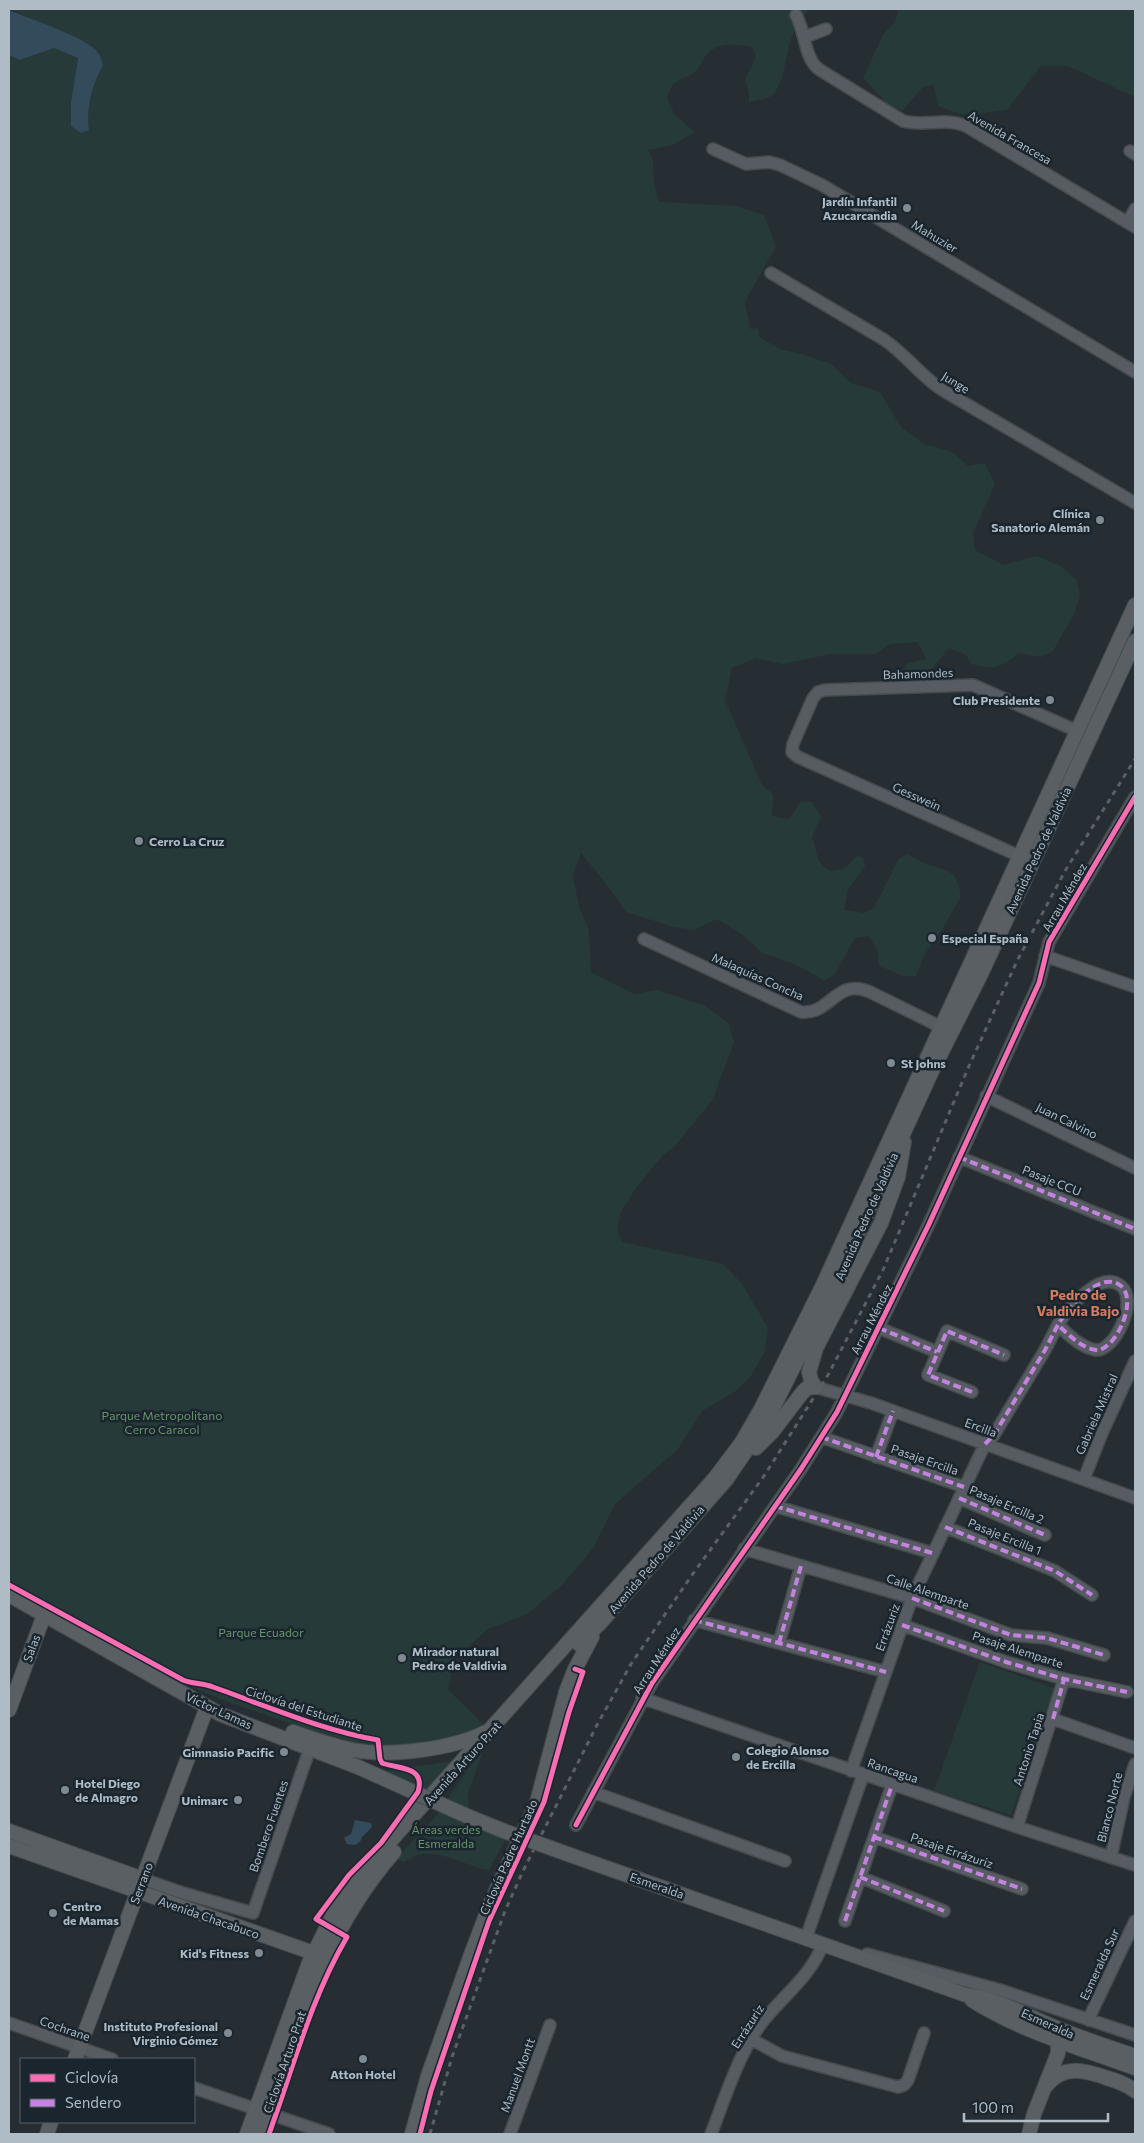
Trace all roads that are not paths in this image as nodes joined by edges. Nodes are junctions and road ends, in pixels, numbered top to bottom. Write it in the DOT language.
graph roads {
  1 [pos="796,15"];
  2 [pos="826,29"];
  3 [pos="805,36"];
  4 [pos="713,149"];
  5 [pos="1135,209"];
  6 [pos="1132,224"];
  7 [pos="771,272"];
  8 [pos="1135,372"];
  9 [pos="1135,503"];
  10 [pos="1135,605"];
  11 [pos="1135,641"];
  12 [pos="1077,731"];
  13 [pos="792,752"];
  14 [pos="1135,797"];
  15 [pos="1019,856"];
  16 [pos="1033,862"];
  17 [pos="644,939"];
  18 [pos="1045,956"];
  19 [pos="1135,988"];
  20 [pos="940,1027"];
  21 [pos="986,1096"];
  22 [pos="905,1129"];
  23 [pos="959,1157"];
  24 [pos="1135,1168"];
  25 [pos="875,1182"];
  26 [pos="888,1204"];
  27 [pos="1135,1229"];
  28 [pos="873,1240"];
  29 [pos="831,1292"];
  30 [pos="1058,1325"];
  31 [pos="879,1328"];
  32 [pos="937,1352"];
  33 [pos="1004,1355"];
  34 [pos="1135,1361"];
  35 [pos="815,1387"];
  36 [pos="972,1392"];
  37 [pos="844,1396"];
  38 [pos="893,1411"];
  39 [pos="821,1437"];
  40 [pos="985,1444"];
  41 [pos="876,1457"];
  42 [pos="741,1461"];
  43 [pos="1084,1479"];
  44 [pos="964,1486"];
  45 [pos="959,1498"];
  46 [pos="1135,1498"];
  47 [pos="775,1506"];
  48 [pos="945,1527"];
  49 [pos="1045,1535"];
  50 [pos="744,1550"];
  51 [pos="932,1553"];
  52 [pos="801,1566"];
  53 [pos="9,1595"];
  54 [pos="1092,1595"];
  55 [pos="912,1598"];
  56 [pos="44,1615"];
  57 [pos="694,1620"];
  58 [pos="602,1621"];
  59 [pos="902,1625"];
  60 [pos="779,1643"];
  61 [pos="1104,1655"];
  62 [pos="552,1661"];
  63 [pos="886,1672"];
  64 [pos="1064,1679"];
  65 [pos="1127,1692"];
  66 [pos="642,1698"];
  67 [pos="207,1707"];
  68 [pos="9,1710"];
  69 [pos="1053,1719"];
  70 [pos="497,1730"];
  71 [pos="310,1748"];
  72 [pos="1135,1748"];
  73 [pos="1135,1764"];
  74 [pos="851,1770"];
  75 [pos="863,1775"];
  76 [pos="892,1785"];
  77 [pos="593,1792"];
  78 [pos="467,1816"];
  79 [pos="576,1825"];
  80 [pos="1017,1828"];
  81 [pos="9,1831"];
  82 [pos="874,1837"];
  83 [pos="9,1846"];
  84 [pos="1111,1858"];
  85 [pos="785,1861"];
  86 [pos="1135,1865"];
  87 [pos="860,1877"];
  88 [pos="143,1879"];
  89 [pos="1022,1889"];
  90 [pos="138,1892"];
  91 [pos="944,1911"];
  92 [pos="253,1912"];
  93 [pos="1135,1920"];
  94 [pos="845,1922"];
  95 [pos="806,1938"];
  96 [pos="823,1944"];
  97 [pos="847,1952"];
  98 [pos="319,1955"];
  99 [pos="966,1995"];
  100 [pos="1088,2020"];
  101 [pos="1044,2022"];
  102 [pos="9,2023"];
  103 [pos="550,2025"];
  104 [pos="924,2033"];
  105 [pos="1135,2035"];
  106 [pos="751,2039"];
  107 [pos="1056,2040"];
  108 [pos="77,2053"];
  109 [pos="1135,2056"];
  110 [pos="106,2058"];
  111 [pos="1135,2068"];
  112 [pos="195,2088"];
  113 [pos="1044,2089"];
  114 [pos="1135,2091"];
  115 [pos="261,2112"];
  116 [pos="1030,2132"];
  117 [pos="247,2134"];
  118 [pos="259,2134"];
  119 [pos="329,2134"];
  120 [pos="412,2134"];
  121 [pos="510,2134"];
  122 [pos="711,2134"];
  1 -- 3 [label="street, Avenida Francesa"];
  2 -- 3 [label="street"];
  3 -- 6 [label="street, Avenida Francesa"];
  4 -- 8 [label="street, Mahuzier"];
  5 -- 6 [label="street"];
  7 -- 9 [label="street, Junge"];
  10 -- 12 [label="main road, Avenida Pedro de Valdivia"];
  11 -- 16 [label="main road, Avenida Pedro de Valdivia"];
  12 -- 13 [label="street, Bahamondes"];
  12 -- 15 [label="main road, Avenida Pedro de Valdivia"];
  13 -- 15 [label="street, Gesswein"];
  14 -- 18 [label="street, Arrau Méndez"];
  15 -- 16 [label="street, Gesswein"];
  15 -- 20 [label="main road, Avenida Pedro de Valdivia"];
  16 -- 22 [label="main road, Avenida Pedro de Valdivia"];
  17 -- 20 [label="street, Malaquías Concha"];
  18 -- 19 [label="street"];
  18 -- 21 [label="street, Arrau Méndez"];
  20 -- 25 [label="main road, Avenida Pedro de Valdivia"];
  21 -- 23 [label="street, Arrau Méndez"];
  21 -- 24 [label="street, Juan Calvino"];
  22 -- 25 [label="main road, Avenida Pedro de Valdivia"];
  22 -- 26 [label="main road"];
  23 -- 27 [label="street, Pasaje CCU"];
  23 -- 31 [label="street, Arrau Méndez"];
  25 -- 26 [label="main road"];
  25 -- 29 [label="main road, Avenida Pedro de Valdivia"];
  25 -- 62 [label="main road, Avenida Pedro de Valdivia"];
  26 -- 28 [label="main road"];
  28 -- 29 [label="main road"];
  28 -- 35 [label="main road"];
  29 -- 42 [label="main road, Avenida Pedro de Valdivia"];
  30 -- 30 [label="street"];
  30 -- 40 [label="street, Errázuriz"];
  31 -- 32 [label="street"];
  31 -- 37 [label="street, Arrau Méndez"];
  32 -- 33 [label="street"];
  32 -- 36 [label="street"];
  34 -- 43 [label="street, Gabriela Mistral"];
  35 -- 37 [label="street, Ercilla"];
  35 -- 42 [label="main road"];
  37 -- 38 [label="street, Ercilla"];
  37 -- 39 [label="street, Arrau Méndez"];
  38 -- 40 [label="street, Ercilla"];
  38 -- 41 [label="street, Pasaje Ercilla"];
  39 -- 41 [label="street, Pasaje Ercilla"];
  39 -- 47 [label="street, Arrau Méndez"];
  40 -- 43 [label="street, Ercilla"];
  40 -- 44 [label="street, Errázuriz"];
  41 -- 44 [label="street, Pasaje Ercilla"];
  42 -- 58 [label="main road, Avenida Pedro de Valdivia"];
  43 -- 46 [label="street, Ercilla"];
  44 -- 45 [label="street, Errázuriz"];
  45 -- 48 [label="street, Errázuriz"];
  45 -- 49 [label="street, Pasaje Ercilla 2"];
  47 -- 50 [label="street, Arrau Méndez"];
  47 -- 51 [label="street"];
  48 -- 51 [label="street, Errázuriz"];
  48 -- 54 [label="street, Pasaje Ercilla 1"];
  50 -- 52 [label="street, Calle Alemparte"];
  50 -- 57 [label="street, Arrau Méndez"];
  51 -- 55 [label="street, Errázuriz"];
  52 -- 55 [label="street, Calle Alemparte"];
  52 -- 60 [label="street"];
  53 -- 56 [label="main road, Víctor Lamas"];
  55 -- 59 [label="street, Errázuriz"];
  55 -- 61 [label="street, Calle Alemparte"];
  56 -- 67 [label="main road, Víctor Lamas"];
  56 -- 68 [label="main road, Salas"];
  57 -- 60 [label="street"];
  57 -- 66 [label="street, Arrau Méndez"];
  58 -- 70 [label="main road, Avenida Pedro de Valdivia"];
  58 -- 120 [label="main road"];
  59 -- 63 [label="street, Errázuriz"];
  59 -- 64 [label="street, Pasaje Alemparte"];
  60 -- 63 [label="street"];
  62 -- 70 [label="main road, Avenida Arturo Prat"];
  63 -- 74 [label="street, Errázuriz"];
  64 -- 65 [label="street, Pasaje Alemparte"];
  64 -- 69 [label="street, Antonio Tapia"];
  66 -- 74 [label="street, Rancagua"];
  66 -- 77 [label="street, Arrau Méndez"];
  67 -- 70 [label="main road"];
  67 -- 71 [label="main road, Víctor Lamas"];
  67 -- 88 [label="main road, Serrano"];
  69 -- 72 [label="street"];
  69 -- 80 [label="street, Antonio Tapia"];
  70 -- 98 [label="main road, Avenida Arturo Prat"];
  71 -- 78 [label="main road, Víctor Lamas, bridge"];
  71 -- 92 [label="street, Bombero Fuentes"];
  73 -- 84 [label="street, Blanco Norte"];
  74 -- 75 [label="street, Rancagua"];
  75 -- 76 [label="street, Rancagua"];
  75 -- 95 [label="street"];
  76 -- 80 [label="street, Rancagua"];
  76 -- 82 [label="street"];
  77 -- 79 [label="street, Arrau Méndez"];
  77 -- 85 [label="street"];
  78 -- 95 [label="main road, Esmeralda, bridge"];
  80 -- 84 [label="street, Rancagua"];
  81 -- 88 [label="main road, Avenida Chacabuco"];
  82 -- 87 [label="street"];
  82 -- 89 [label="street, Pasaje Errázuriz"];
  83 -- 90 [label="main road, Avenida Chacabuco"];
  84 -- 86 [label="street, Rancagua"];
  87 -- 91 [label="street"];
  87 -- 94 [label="street"];
  88 -- 90 [label="main road, Serrano"];
  88 -- 92 [label="street, Avenida Chacabuco"];
  90 -- 98 [label="main road, Avenida Chacabuco"];
  90 -- 108 [label="main road, Serrano"];
  93 -- 100 [label="street, Esmeralda Sur"];
  95 -- 96 [label="main road, Esmeralda"];
  96 -- 97 [label="main road, Esmeralda"];
  96 -- 106 [label="street, Errázuriz"];
  97 -- 99 [label="main road, Esmeralda"];
  97 -- 100 [label="street, Esmeralda"];
  98 -- 115 [label="main road, Avenida Arturo Prat"];
  99 -- 101 [label="main road, Esmeralda"];
  99 -- 107 [label="main road"];
  100 -- 105 [label="street, Esmeralda"];
  101 -- 107 [label="main road"];
  101 -- 109 [label="main road, Esmeralda"];
  102 -- 108 [label="street, Cochrane"];
  103 -- 121 [label="street, Manuel Montt"];
  104 -- 106 [label="street"];
  106 -- 122 [label="street, Errázuriz"];
  107 -- 111 [label="main road"];
  107 -- 113 [label="main road"];
  108 -- 110 [label="street, Cochrane"];
  112 -- 115 [label="street"];
  113 -- 114 [label="main road"];
  113 -- 116 [label="main road"];
  115 -- 117 [label="main road, Avenida Arturo Prat"];
  115 -- 118 [label="main road, Avenida Arturo Prat"];
  115 -- 119 [label="street"];
}
